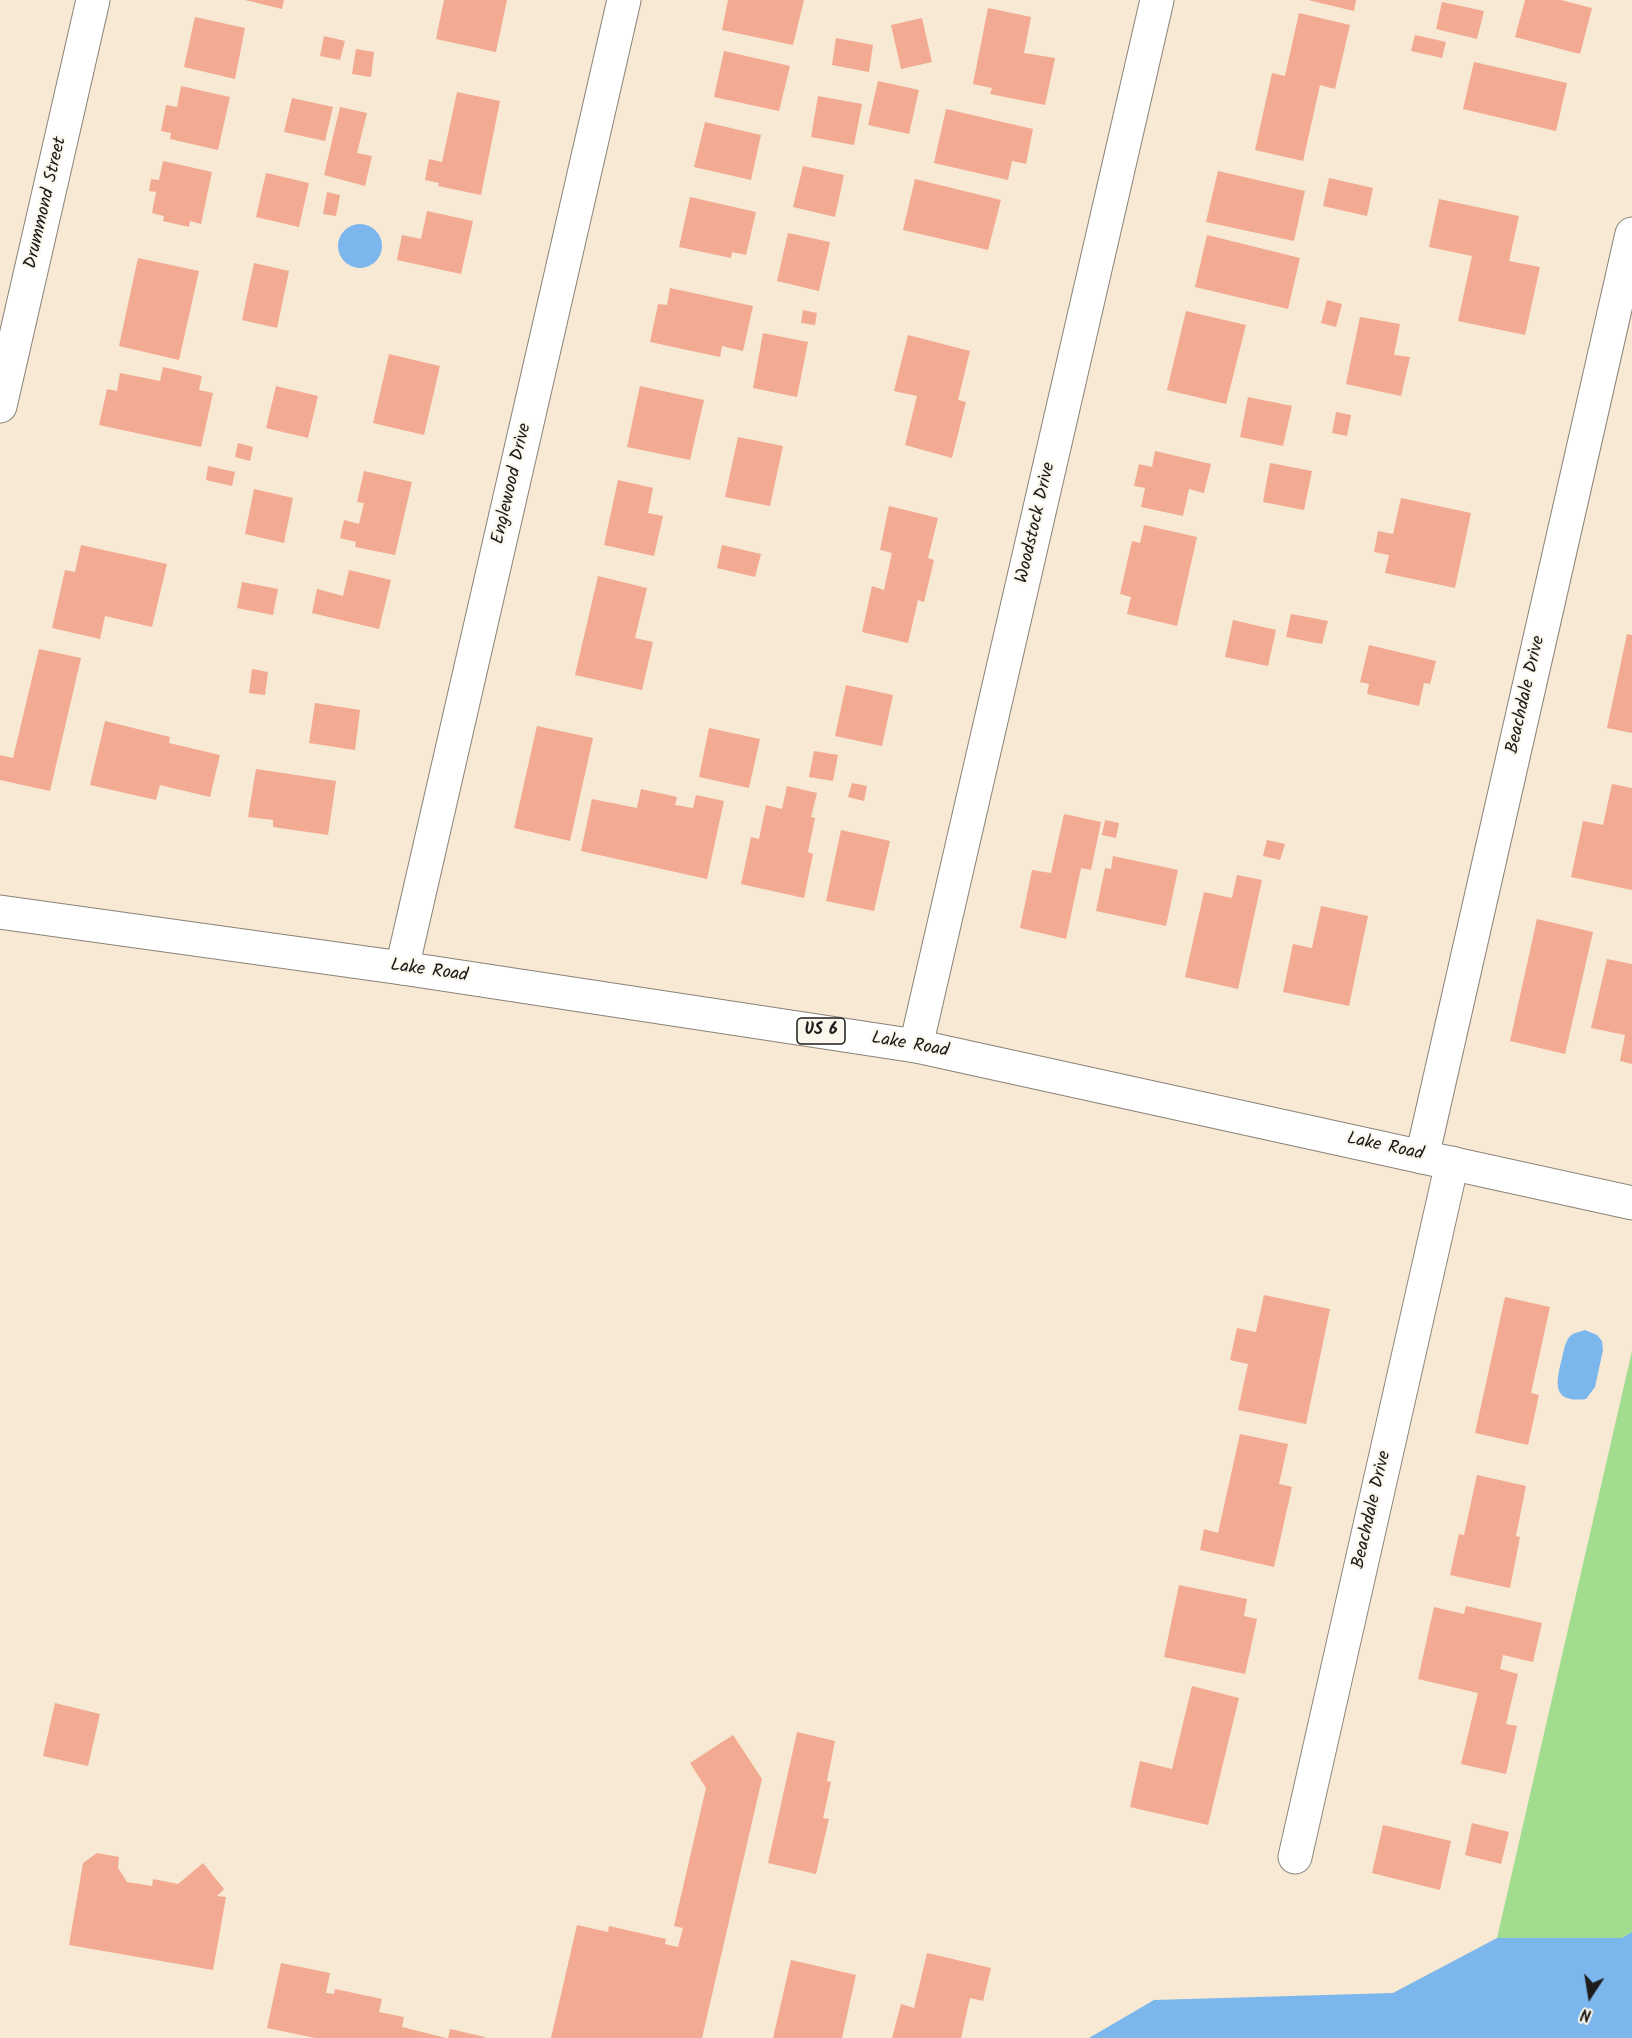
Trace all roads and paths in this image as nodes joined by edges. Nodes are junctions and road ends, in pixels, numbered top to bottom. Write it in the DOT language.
graph roads {
  1 [pos="93,0"];
  2 [pos="624,0"];
  3 [pos="1157,0"];
  4 [pos="1632,234"];
  5 [pos="0,406"];
  6 [pos="0,912"];
  7 [pos="402,968"];
  8 [pos="916,1046"];
  9 [pos="1437,1160"];
  10 [pos="1632,1203"];
  11 [pos="1295,1857"];
  1 -- 5 [label="street, Drummond Street"];
  2 -- 7 [label="street, Englewood Drive"];
  3 -- 8 [label="street, Woodstock Drive"];
  4 -- 9 [label="street, Beachdale Drive"];
  6 -- 7 [label="street, Lake Road / US 6"];
  7 -- 8 [label="street, Lake Road / US 6"];
  8 -- 9 [label="street, Lake Road / US 6"];
  9 -- 10 [label="street, Lake Road / US 6"];
  9 -- 11 [label="street, Beachdale Drive"];
}
